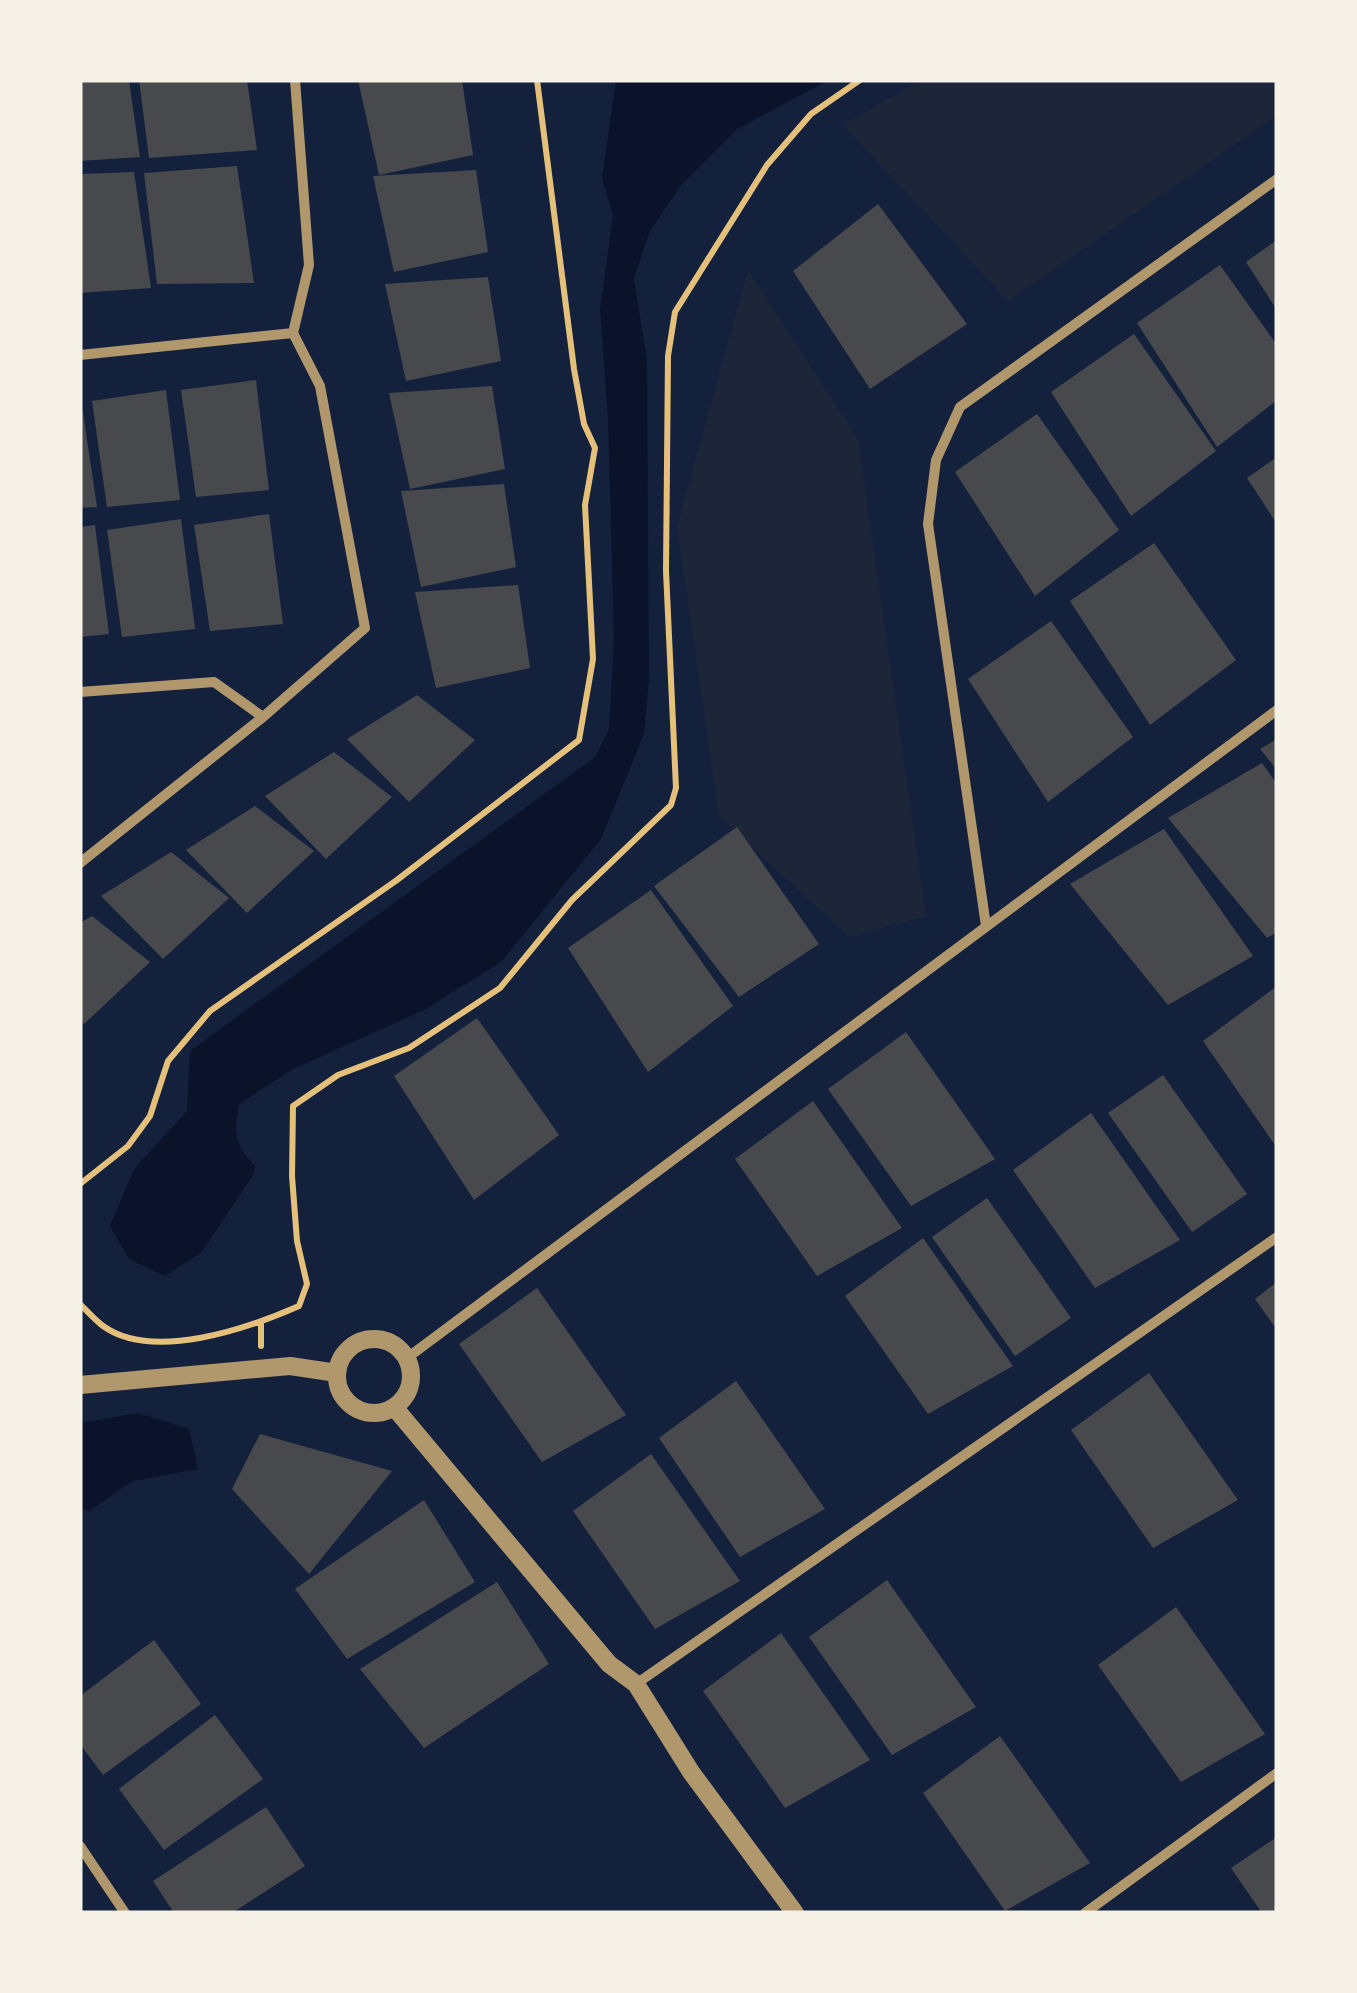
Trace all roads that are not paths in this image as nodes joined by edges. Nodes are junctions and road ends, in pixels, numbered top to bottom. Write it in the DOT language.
graph roads {
  1 [pos="296,80"];
  2 [pos="1277,179"];
  3 [pos="294,333"];
  4 [pos="80,354"];
  5 [pos="80,692"];
  6 [pos="1277,710"];
  7 [pos="262,717"];
  8 [pos="80,863"];
  9 [pos="986,926"];
  10 [pos="1277,1237"];
  11 [pos="407,1358"];
  12 [pos="337,1373"];
  13 [pos="80,1385"];
  14 [pos="394,1407"];
  15 [pos="636,1684"];
  16 [pos="1277,1773"];
  17 [pos="80,1846"];
  18 [pos="125,1913"];
  19 [pos="795,1913"];
  20 [pos="1085,1913"];
  1 -- 3 [label="street"];
  2 -- 9 [label="street"];
  3 -- 4 [label="street"];
  3 -- 7 [label="street"];
  5 -- 7 [label="street"];
  6 -- 9 [label="street"];
  7 -- 8 [label="street"];
  9 -- 11 [label="street"];
  10 -- 15 [label="street"];
  11 -- 12 [label="street"];
  11 -- 14 [label="street"];
  12 -- 13 [label="street"];
  12 -- 14 [label="street"];
  14 -- 15 [label="street"];
  15 -- 19 [label="street"];
  16 -- 20 [label="street"];
  17 -- 18 [label="street"];
}
